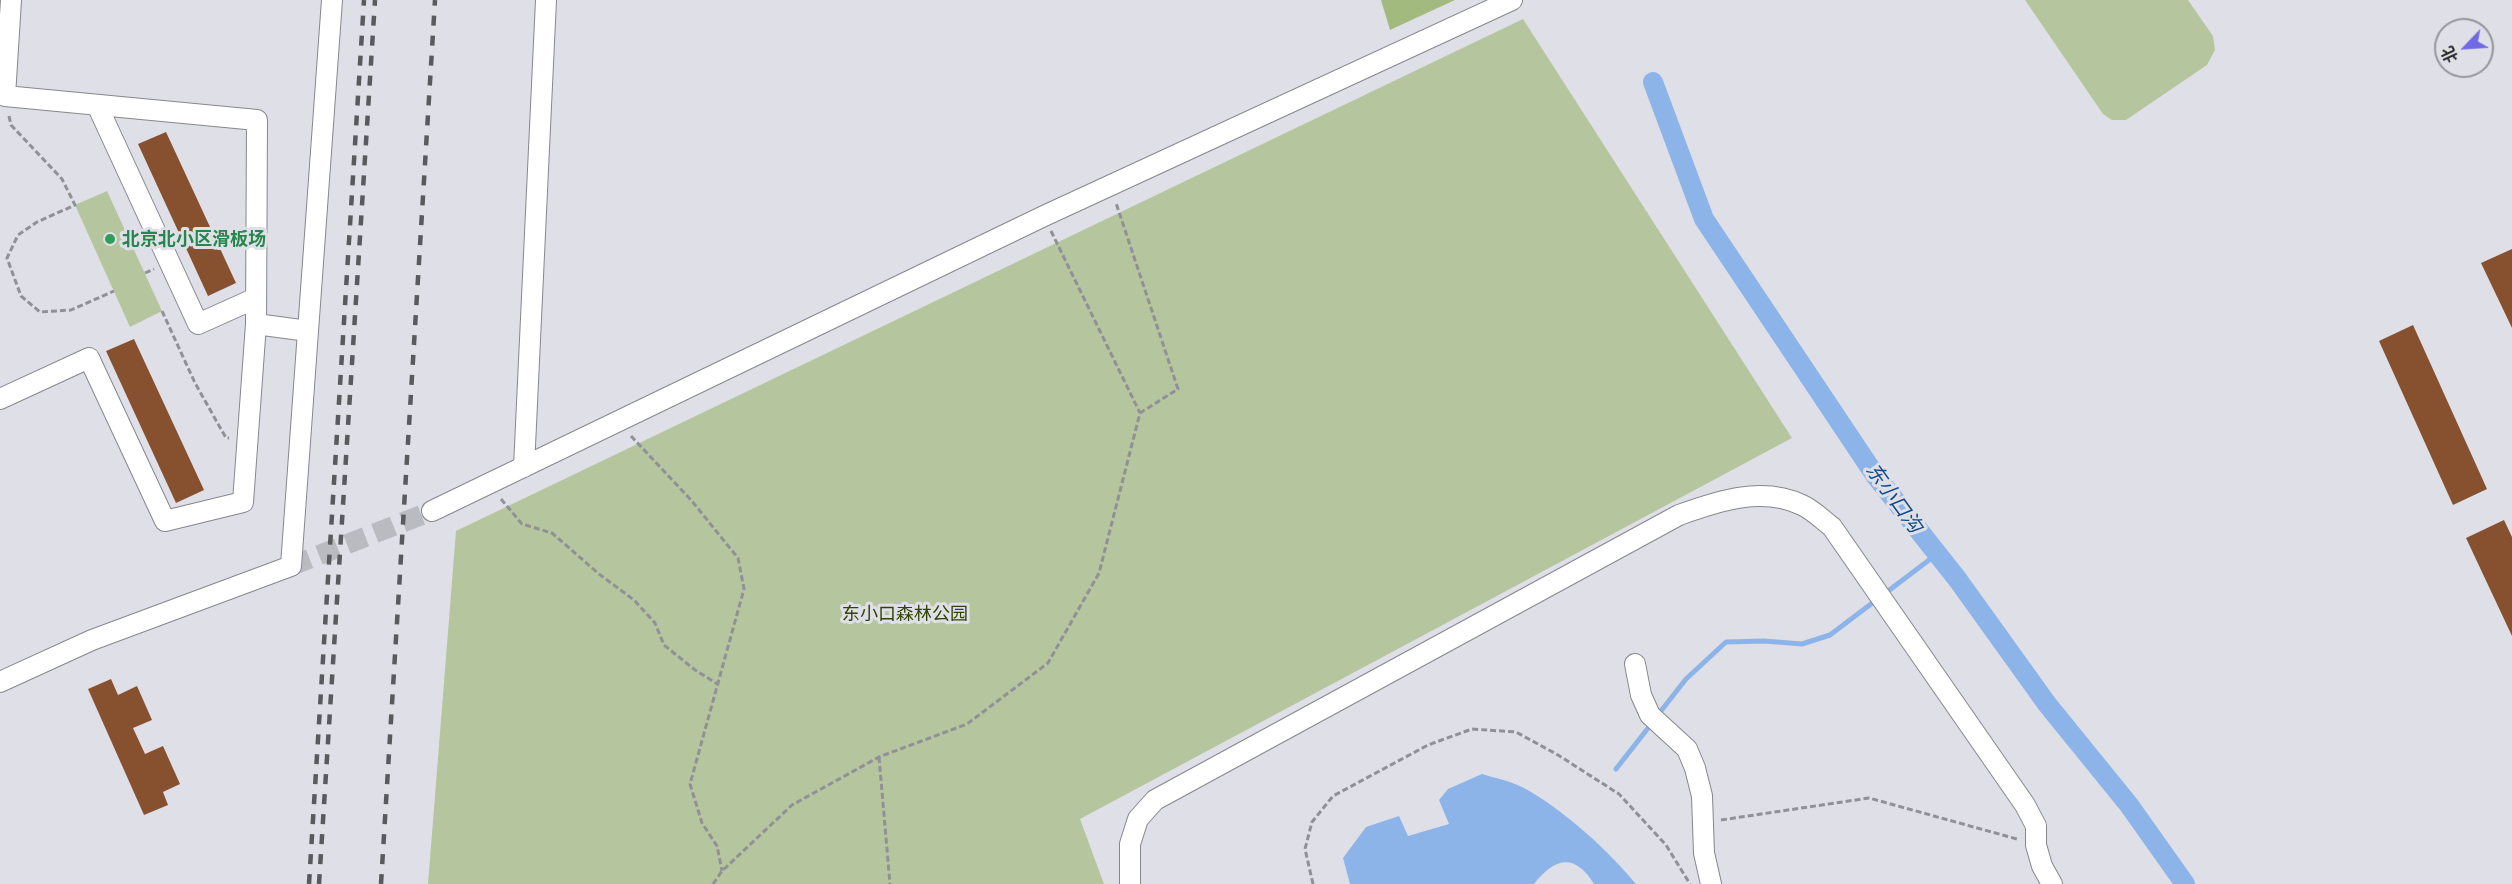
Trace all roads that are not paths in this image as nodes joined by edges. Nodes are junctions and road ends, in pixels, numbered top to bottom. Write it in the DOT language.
graph roads {
  1 [pos="11,0"];
  2 [pos="332,0"];
  3 [pos="546,0"];
  4 [pos="1512,0"];
  5 [pos="97,105"];
  6 [pos="256,298"];
  7 [pos="256,324"];
  8 [pos="308,331"];
  9 [pos="0,399"];
  10 [pos="524,466"];
  11 [pos="432,511"];
  12 [pos="1635,664"];
  13 [pos="0,682"];
  14 [pos="1130,884"];
  15 [pos="1711,884"];
  16 [pos="2052,884"];
  1 -- 5 [label="street"];
  2 -- 8 [label="street"];
  3 -- 10 [label="street"];
  4 -- 10 [label="street"];
  5 -- 6 [label="street"];
  5 -- 6 [label="street"];
  6 -- 7 [label="street"];
  7 -- 8 [label="street"];
  7 -- 9 [label="street"];
  8 -- 13 [label="street"];
  10 -- 11 [label="street"];
  12 -- 15 [label="street"];
  14 -- 16 [label="street"];
}
